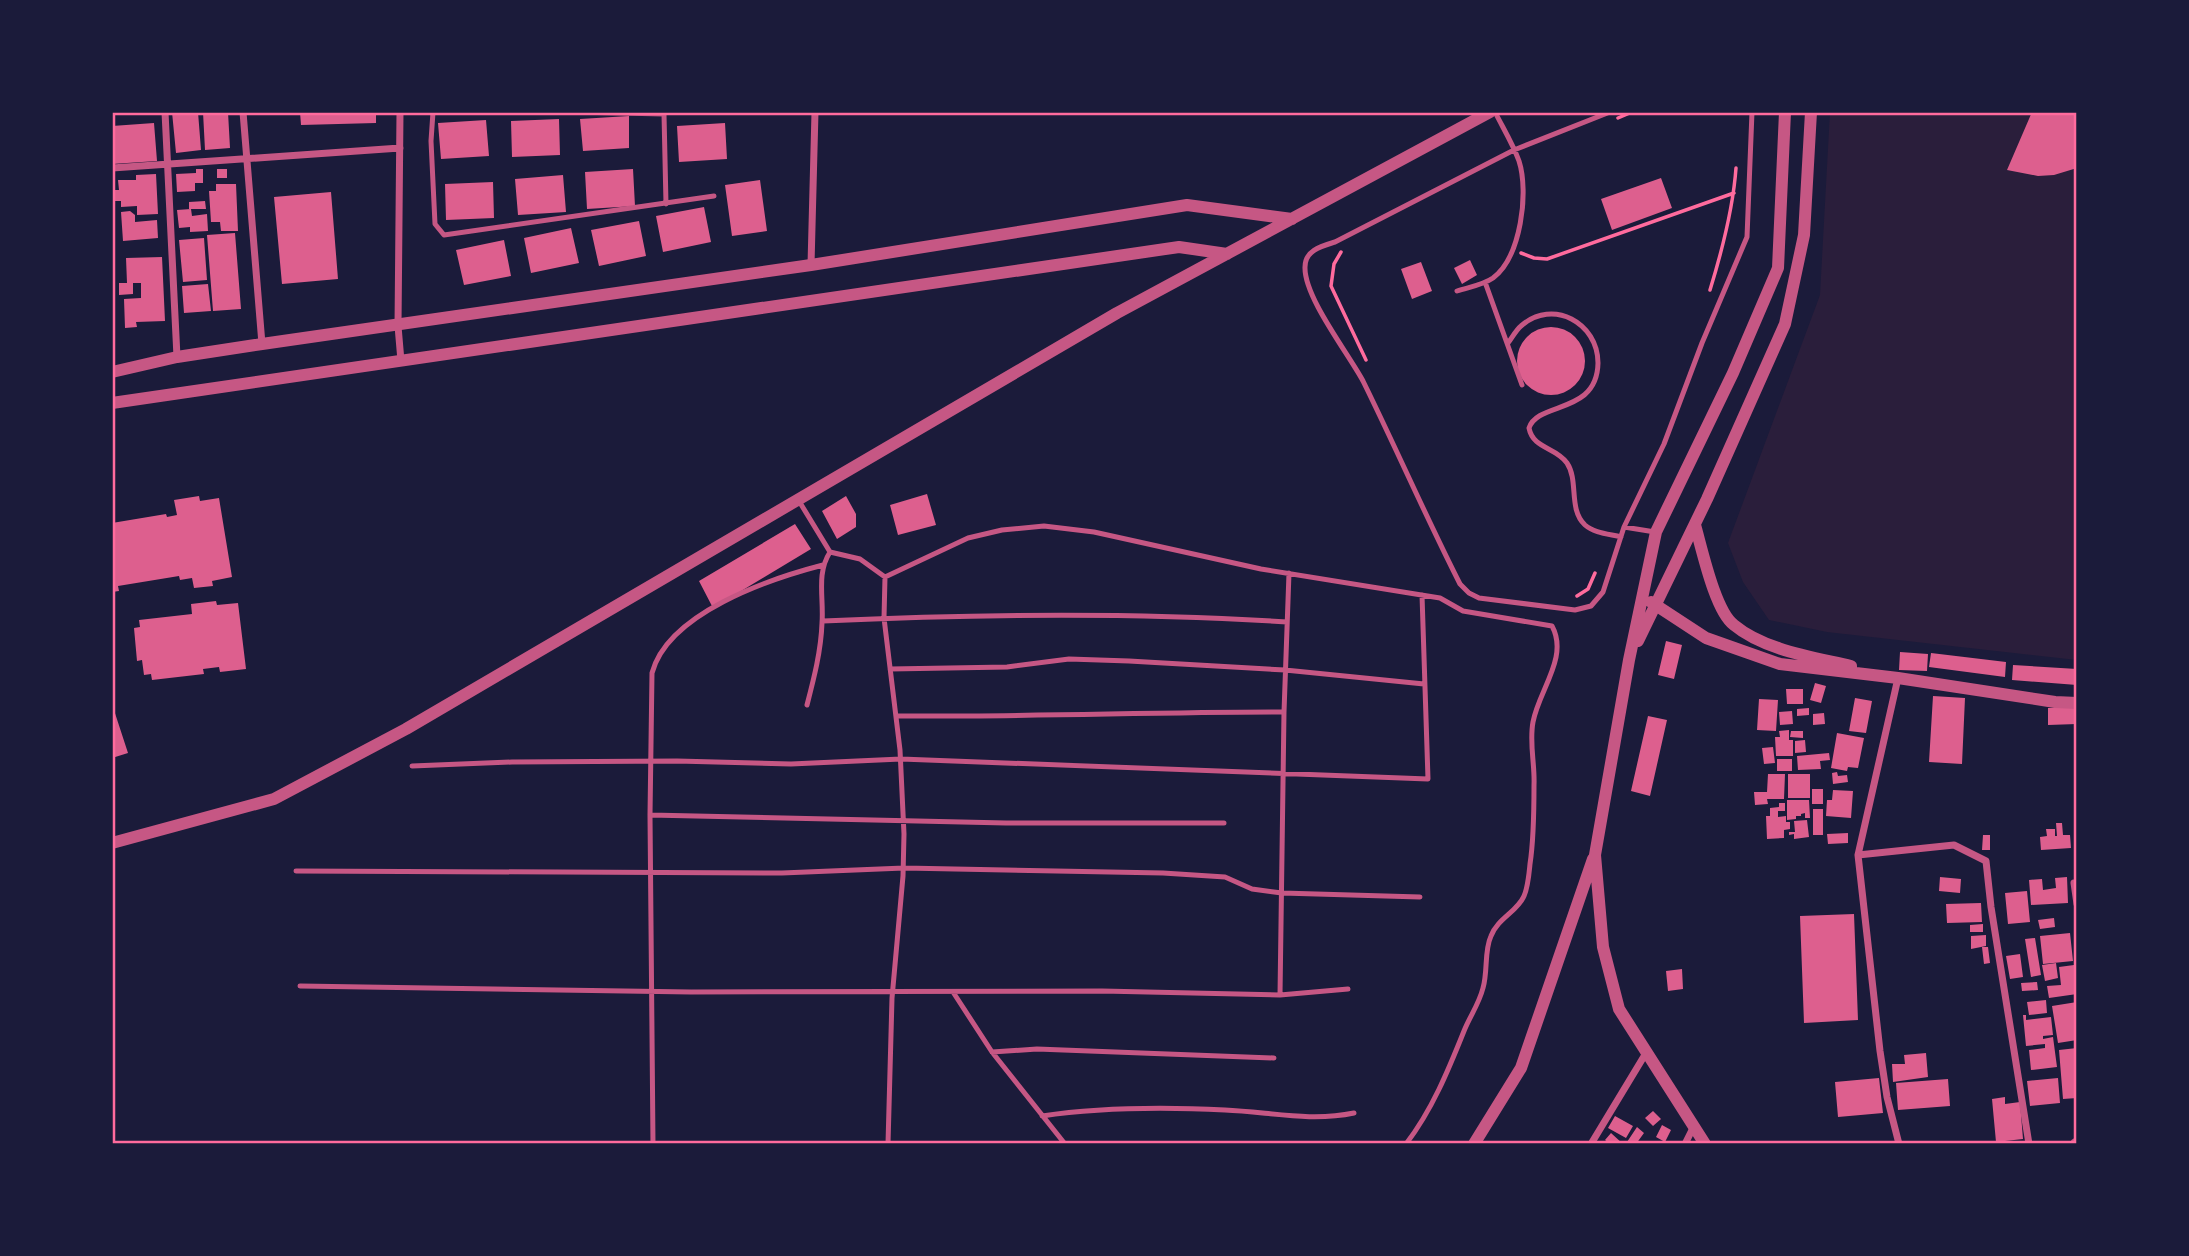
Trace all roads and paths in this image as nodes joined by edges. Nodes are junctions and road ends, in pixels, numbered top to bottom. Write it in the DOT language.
graph roads {
  1 [pos="165,112"];
  2 [pos="243,112"];
  3 [pos="400,112"];
  4 [pos="433,112"];
  5 [pos="575,112"];
  6 [pos="815,112"];
  7 [pos="1492,112"];
  8 [pos="1610,112"];
  9 [pos="1752,112"];
  10 [pos="1785,112"];
  11 [pos="1811,112"];
  12 [pos="400,148"];
  13 [pos="1514,150"];
  14 [pos="246,160"];
  15 [pos="169,165"];
  16 [pos="1737,166"];
  17 [pos="112,168"];
  18 [pos="1734,192"];
  19 [pos="714,196"];
  20 [pos="666,204"];
  21 [pos="1292,219"];
  22 [pos="1348,246"];
  23 [pos="1511,249"];
  24 [pos="1227,254"];
  25 [pos="811,265"];
  26 [pos="1485,282"];
  27 [pos="1457,291"];
  28 [pos="1708,295"];
  29 [pos="398,326"];
  30 [pos="1508,343"];
  31 [pos="262,344"];
  32 [pos="177,357"];
  33 [pos="401,361"];
  34 [pos="1368,363"];
  35 [pos="112,372"];
  36 [pos="1522,385"];
  37 [pos="112,403"];
  38 [pos="798,499"];
  39 [pos="1695,526"];
  40 [pos="1624,527"];
  41 [pos="1656,532"];
  42 [pos="1621,537"];
  43 [pos="830,552"];
  44 [pos="823,565"];
  45 [pos="1598,567"];
  46 [pos="1289,573"];
  47 [pos="885,577"];
  48 [pos="1422,596"];
  49 [pos="1573,598"];
  50 [pos="1642,599"];
  51 [pos="1656,605"];
  52 [pos="884,618"];
  53 [pos="823,621"];
  54 [pos="1287,621"];
  55 [pos="1629,660"];
  56 [pos="890,669"];
  57 [pos="1285,670"];
  58 [pos="1898,678"];
  59 [pos="1424,684"];
  60 [pos="2077,703"];
  61 [pos="807,705"];
  62 [pos="1284,712"];
  63 [pos="897,716"];
  64 [pos="901,759"];
  65 [pos="650,761"];
  66 [pos="412,766"];
  67 [pos="1283,774"];
  68 [pos="650,815"];
  69 [pos="904,819"];
  70 [pos="1224,823"];
  71 [pos="112,843"];
  72 [pos="1595,855"];
  73 [pos="1858,855"];
  74 [pos="904,868"];
  75 [pos="296,871"];
  76 [pos="650,872"];
  77 [pos="2074,883"];
  78 [pos="1282,893"];
  79 [pos="1420,897"];
  80 [pos="2077,904"];
  81 [pos="300,986"];
  82 [pos="1348,989"];
  83 [pos="952,991"];
  84 [pos="652,992"];
  85 [pos="892,992"];
  86 [pos="1280,995"];
  87 [pos="992,1052"];
  88 [pos="1646,1053"];
  89 [pos="1275,1058"];
  90 [pos="1354,1113"];
  91 [pos="1042,1116"];
  92 [pos="1694,1126"];
  93 [pos="653,1144"];
  94 [pos="888,1144"];
  95 [pos="1065,1144"];
  96 [pos="1406,1144"];
  97 [pos="1474,1144"];
  98 [pos="1591,1144"];
  99 [pos="1685,1144"];
  100 [pos="1705,1144"];
  101 [pos="1899,1144"];
  102 [pos="2029,1144"];
  1 -- 15 [label="street"];
  2 -- 14 [label="street"];
  3 -- 12 [label="street"];
  4 -- 20 [label="lane"];
  5 -- 20 [label="lane"];
  6 -- 25 [label="street"];
  7 -- 13 [label="lane"];
  7 -- 21 [label="street"];
  8 -- 13 [label="lane"];
  9 -- 40 [label="lane"];
  10 -- 41 [label="street"];
  11 -- 39 [label="street"];
  12 -- 14 [label="street"];
  12 -- 29 [label="street"];
  13 -- 23 [label="lane"];
  13 -- 42 [label="lane"];
  14 -- 15 [label="street"];
  14 -- 31 [label="street"];
  15 -- 17 [label="street"];
  15 -- 32 [label="street"];
  16 -- 18 [label="path"];
  18 -- 23 [label="path"];
  18 -- 28 [label="path"];
  19 -- 20 [label="lane"];
  21 -- 24 [label="street"];
  21 -- 25 [label="street"];
  22 -- 34 [label="path"];
  23 -- 26 [label="lane"];
  24 -- 33 [label="street"];
  24 -- 38 [label="street"];
  25 -- 29 [label="street"];
  26 -- 27 [label="lane"];
  26 -- 30 [label="lane"];
  29 -- 31 [label="street"];
  29 -- 33 [label="street"];
  30 -- 36 [label="lane"];
  30 -- 42 [label="lane"];
  31 -- 32 [label="street"];
  32 -- 35 [label="street"];
  33 -- 37 [label="street"];
  38 -- 43 [label="lane"];
  38 -- 71 [label="street"];
  39 -- 51 [label="street"];
  39 -- 58 [label="street"];
  40 -- 41 [label="lane"];
  40 -- 42 [label="lane"];
  41 -- 50 [label="street"];
  43 -- 44 [label="lane"];
  43 -- 47 [label="lane"];
  44 -- 53 [label="lane"];
  44 -- 65 [label="lane"];
  45 -- 49 [label="path"];
  46 -- 47 [label="lane"];
  46 -- 48 [label="lane"];
  46 -- 54 [label="lane"];
  47 -- 52 [label="lane"];
  48 -- 59 [label="lane"];
  48 -- 96 [label="lane"];
  50 -- 51 [label="street"];
  50 -- 55 [label="street"];
  51 -- 55 [label="street"];
  51 -- 58 [label="street"];
  52 -- 53 [label="lane"];
  52 -- 54 [label="lane"];
  52 -- 56 [label="lane"];
  53 -- 61 [label="lane"];
  54 -- 57 [label="lane"];
  55 -- 72 [label="street"];
  56 -- 57 [label="lane"];
  56 -- 63 [label="lane"];
  57 -- 59 [label="lane"];
  57 -- 62 [label="lane"];
  58 -- 60 [label="street"];
  58 -- 73 [label="street"];
  59 -- 67 [label="lane"];
  62 -- 63 [label="lane"];
  62 -- 67 [label="lane"];
  63 -- 64 [label="lane"];
  64 -- 65 [label="lane"];
  64 -- 67 [label="lane"];
  64 -- 69 [label="lane"];
  65 -- 66 [label="lane"];
  65 -- 68 [label="lane"];
  67 -- 78 [label="lane"];
  68 -- 69 [label="lane"];
  68 -- 76 [label="lane"];
  69 -- 70 [label="lane"];
  69 -- 74 [label="lane"];
  72 -- 88 [label="street"];
  72 -- 97 [label="street"];
  73 -- 101 [label="street"];
  73 -- 102 [label="street"];
  74 -- 76 [label="lane"];
  74 -- 78 [label="lane"];
  74 -- 85 [label="lane"];
  75 -- 76 [label="lane"];
  76 -- 84 [label="lane"];
  77 -- 80 [label="street"];
  78 -- 79 [label="lane"];
  78 -- 86 [label="lane"];
  81 -- 84 [label="lane"];
  82 -- 86 [label="lane"];
  83 -- 85 [label="lane"];
  83 -- 86 [label="lane"];
  83 -- 87 [label="lane"];
  84 -- 85 [label="lane"];
  84 -- 93 [label="lane"];
  85 -- 94 [label="lane"];
  87 -- 89 [label="lane"];
  87 -- 91 [label="lane"];
  88 -- 92 [label="street"];
  88 -- 98 [label="street"];
  90 -- 91 [label="lane"];
  91 -- 95 [label="lane"];
  92 -- 99 [label="street"];
  92 -- 100 [label="street"];
}
